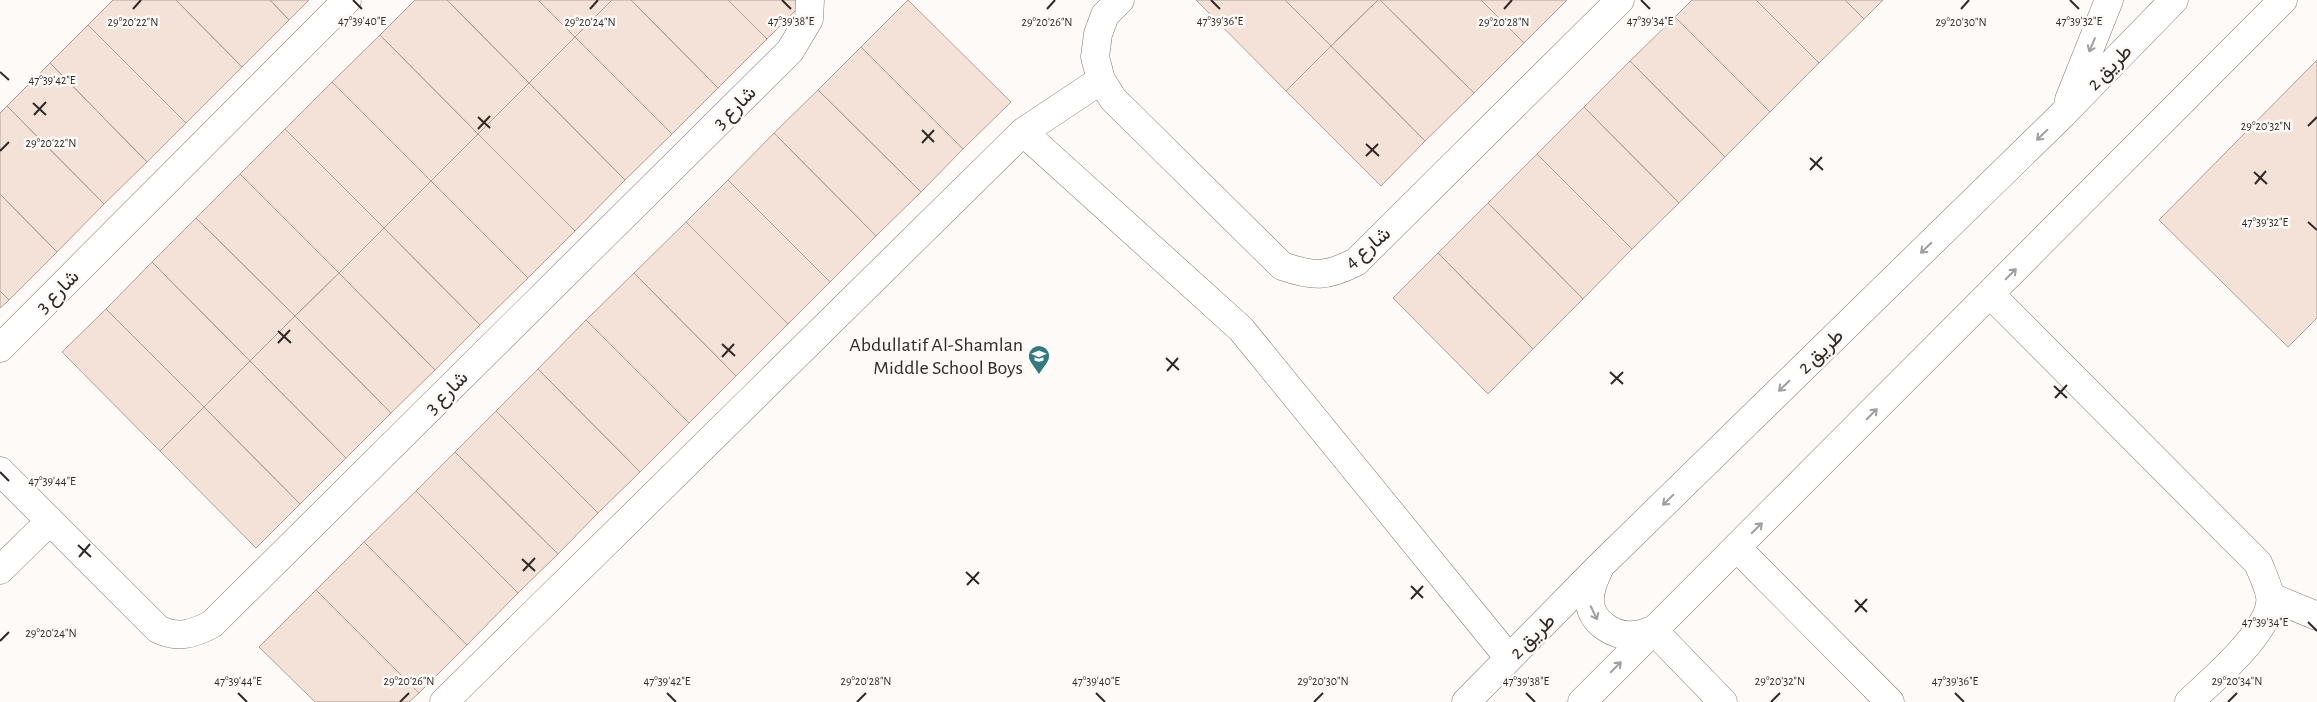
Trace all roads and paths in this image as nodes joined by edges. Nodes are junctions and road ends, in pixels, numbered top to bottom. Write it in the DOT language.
graph roads {
  1 [pos="346,0"];
  2 [pos="810,0"];
  3 [pos="1120,0"];
  4 [pos="1620,0"];
  5 [pos="2109,0"];
  6 [pos="2174,0"];
  7 [pos="2282,0"];
  8 [pos="1101,80"];
  9 [pos="2063,114"];
  10 [pos="1023,132"];
  11 [pos="1990,295"];
  12 [pos="0,348"];
  13 [pos="0,471"];
  14 [pos="50,521"];
  15 [pos="1737,548"];
  16 [pos="1599,567"];
  17 [pos="0,570"];
  18 [pos="2270,597"];
  19 [pos="2317,616"];
  20 [pos="1653,630"];
  21 [pos="1509,658"];
  22 [pos="444,702"];
  23 [pos="1466,702"];
  24 [pos="1582,702"];
  25 [pos="1723,702"];
  26 [pos="1890,702"];
  27 [pos="2189,702"];
  1 -- 12 [label="street, شارع 3"];
  2 -- 14 [label="street, شارع 3"];
  3 -- 8 [label="street, شارع 4"];
  4 -- 8 [label="street, شارع 4"];
  5 -- 9 [label="street, one-way"];
  6 -- 9 [label="street, طريق 2"];
  11 -- 7 [label="street, one-way"];
  8 -- 10 [label="street"];
  9 -- 16 [label="street, طريق 2, one-way"];
  10 -- 21 [label="street"];
  10 -- 22 [label="street"];
  15 -- 11 [label="street, one-way"];
  11 -- 18 [label="street"];
  13 -- 14 [label="street, شارع 3"];
  14 -- 17 [label="street"];
  15 -- 20 [label="street"];
  15 -- 26 [label="street"];
  16 -- 20 [label="street, one-way"];
  16 -- 21 [label="street, طريق 2"];
  18 -- 19 [label="street"];
  18 -- 27 [label="street"];
  24 -- 20 [label="street, one-way"];
  20 -- 25 [label="street"];
  21 -- 23 [label="street, طريق 2"];
}
